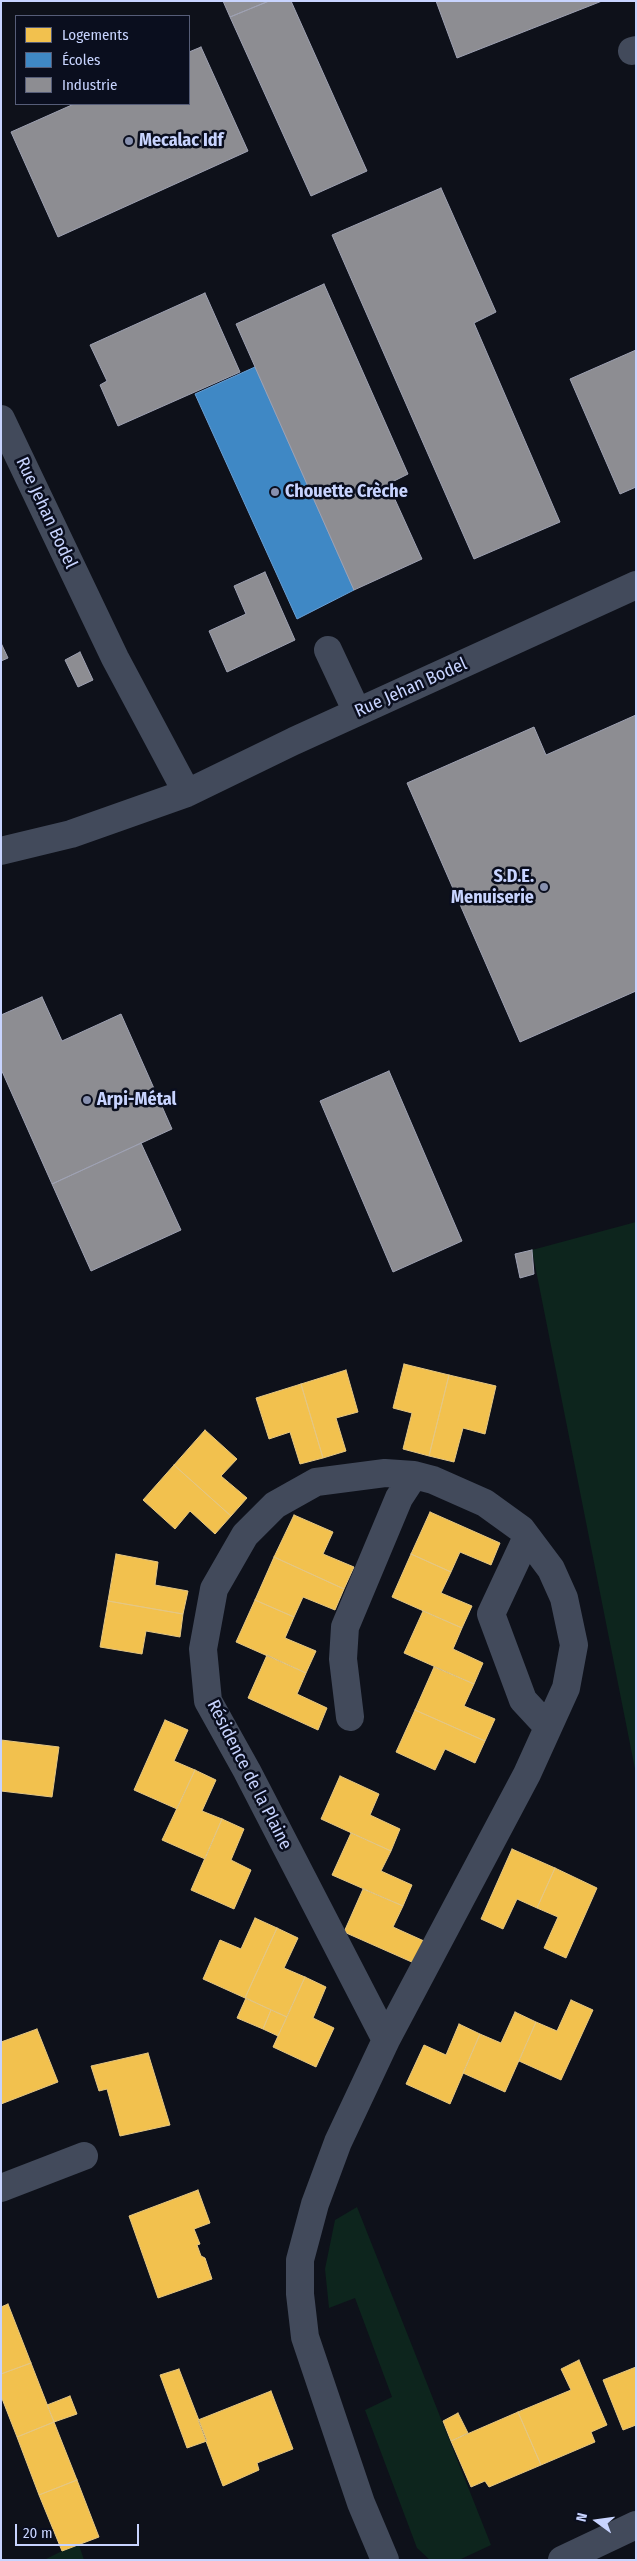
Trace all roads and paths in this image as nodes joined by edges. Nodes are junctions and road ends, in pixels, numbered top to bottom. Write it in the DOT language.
graph roads {
  1 [pos="1,419"];
  2 [pos="636,585"];
  3 [pos="328,650"];
  4 [pos="357,712"];
  5 [pos="187,793"];
  6 [pos="1,851"];
  7 [pos="414,1475"];
  8 [pos="527,1537"];
  9 [pos="350,1717"];
  10 [pos="548,1727"];
  11 [pos="386,2040"];
  12 [pos="84,2156"];
  13 [pos="1,2188"];
  14 [pos="636,2525"];
  15 [pos="385,2560"];
  16 [pos="562,2560"];
  1 -- 5 [label="street, Rue Jehan Bodel"];
  2 -- 4 [label="street, Rue Jehan Bodel"];
  3 -- 4 [label="street"];
  4 -- 5 [label="street, Rue Jehan Bodel"];
  5 -- 6 [label="street, Rue Jehan Bodel"];
  7 -- 8 [label="street, Résidence de la Plaine"];
  7 -- 9 [label="street"];
  7 -- 11 [label="street, Résidence de la Plaine"];
  8 -- 10 [label="street, Résidence de la Plaine"];
  8 -- 10 [label="street"];
  10 -- 11 [label="street, Résidence de la Plaine"];
  11 -- 15 [label="street"];
  12 -- 13 [label="street"];
  14 -- 16 [label="street"];
}
